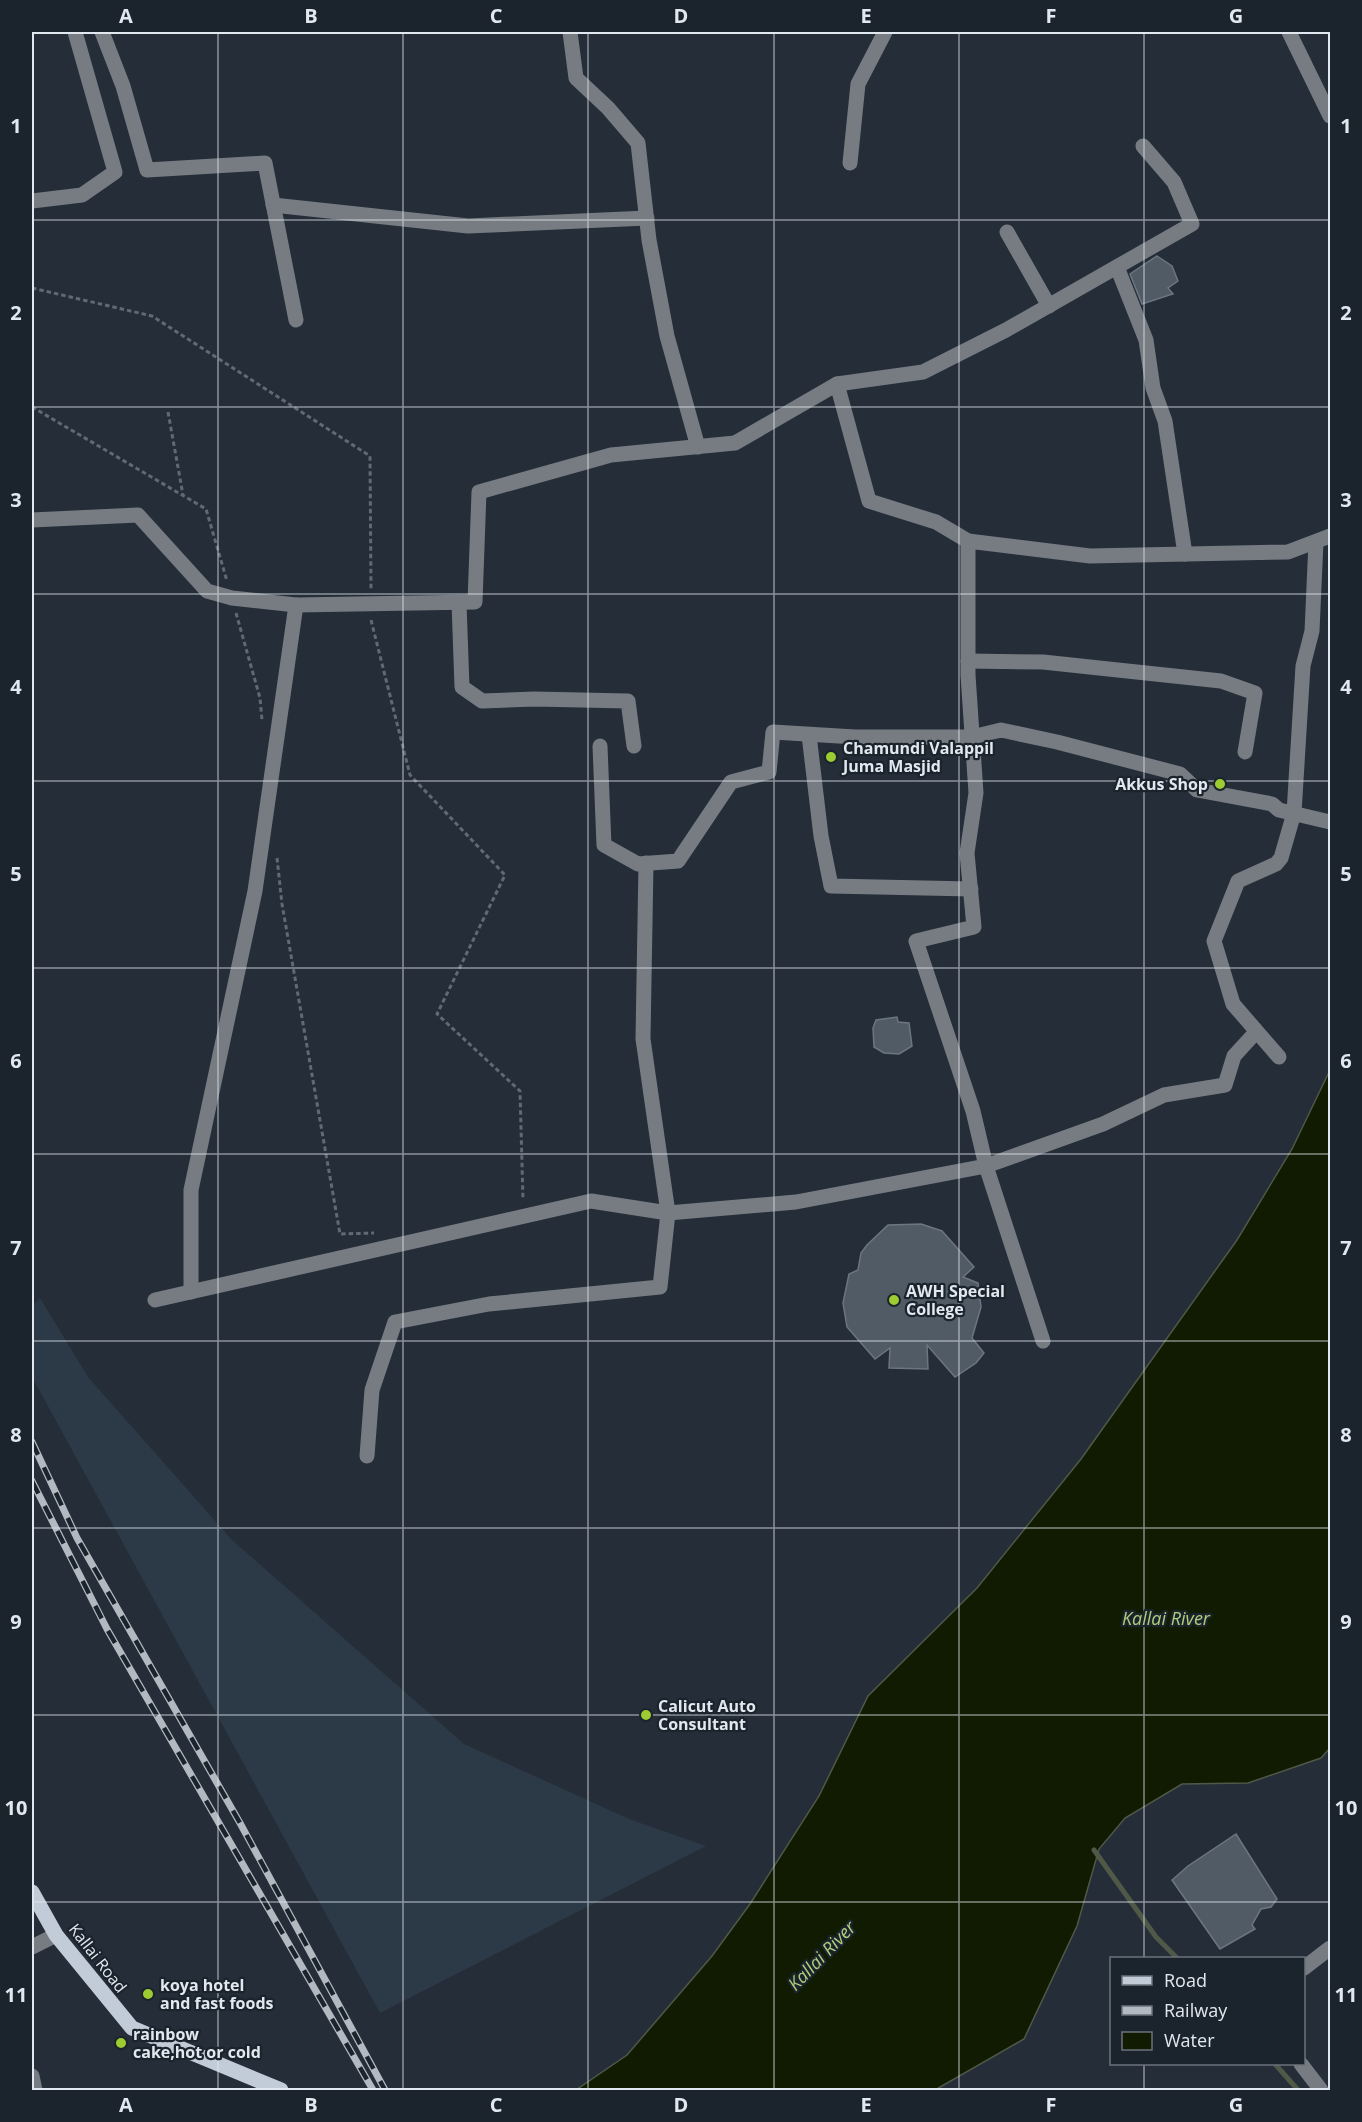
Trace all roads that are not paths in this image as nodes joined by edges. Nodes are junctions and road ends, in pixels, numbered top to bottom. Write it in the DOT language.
graph roads {
  1 [pos="75,32"];
  2 [pos="102,32"];
  3 [pos="570,32"];
  4 [pos="885,32"];
  5 [pos="1289,32"];
  6 [pos="1330,116"];
  7 [pos="1143,146"];
  8 [pos="850,163"];
  9 [pos="32,201"];
  10 [pos="273,205"];
  11 [pos="647,218"];
  12 [pos="1007,232"];
  13 [pos="1117,267"];
  14 [pos="1049,306"];
  15 [pos="296,320"];
  16 [pos="837,384"];
  17 [pos="698,447"];
  18 [pos="32,520"];
  19 [pos="1330,536"];
  20 [pos="968,541"];
  21 [pos="1316,542"];
  22 [pos="1185,554"];
  23 [pos="459,603"];
  24 [pos="296,605"];
  25 [pos="968,661"];
  26 [pos="809,735"];
  27 [pos="972,737"];
  28 [pos="600,746"];
  29 [pos="634,746"];
  30 [pos="1245,752"];
  31 [pos="1294,813"];
  32 [pos="1330,822"];
  33 [pos="646,863"];
  34 [pos="970,889"];
  35 [pos="1256,1032"];
  36 [pos="1280,1057"];
  37 [pos="986,1166"];
  38 [pos="668,1213"];
  39 [pos="191,1292"];
  40 [pos="155,1300"];
  41 [pos="1043,1341"];
  42 [pos="367,1456"];
  43 [pos="32,1892"];
  44 [pos="56,1935"];
  45 [pos="32,1947"];
  46 [pos="1330,1948"];
  47 [pos="1305,1967"];
  48 [pos="1302,2065"];
  49 [pos="32,2076"];
  50 [pos="35,2091"];
  51 [pos="281,2091"];
  52 [pos="1321,2091"];
  1 -- 9 [label="street"];
  2 -- 10 [label="street"];
  3 -- 11 [label="street"];
  4 -- 8 [label="street"];
  5 -- 6 [label="street"];
  7 -- 13 [label="street"];
  10 -- 11 [label="street"];
  10 -- 15 [label="street"];
  11 -- 17 [label="street"];
  12 -- 14 [label="street"];
  13 -- 14 [label="street"];
  13 -- 22 [label="street"];
  14 -- 16 [label="street"];
  16 -- 17 [label="street"];
  16 -- 20 [label="street"];
  17 -- 23 [label="street"];
  18 -- 24 [label="street"];
  19 -- 21 [label="street"];
  20 -- 22 [label="street"];
  20 -- 25 [label="street"];
  21 -- 22 [label="street"];
  21 -- 31 [label="street"];
  23 -- 24 [label="street"];
  23 -- 29 [label="street"];
  24 -- 39 [label="street"];
  25 -- 27 [label="street"];
  25 -- 30 [label="street"];
  26 -- 27 [label="street"];
  26 -- 33 [label="street"];
  26 -- 34 [label="street"];
  27 -- 31 [label="street"];
  27 -- 34 [label="street"];
  28 -- 33 [label="street"];
  31 -- 32 [label="street"];
  31 -- 35 [label="street"];
  33 -- 38 [label="street"];
  34 -- 37 [label="street"];
  35 -- 36 [label="street"];
  35 -- 37 [label="street"];
  37 -- 38 [label="street"];
  37 -- 41 [label="street"];
  38 -- 39 [label="street"];
  38 -- 42 [label="street"];
  39 -- 40 [label="street"];
  43 -- 44 [label="main road, Kallai Road"];
  44 -- 45 [label="street"];
  44 -- 51 [label="main road, Kallai Road"];
  46 -- 47 [label="street"];
  48 -- 52 [label="street"];
  49 -- 50 [label="street"];
}
